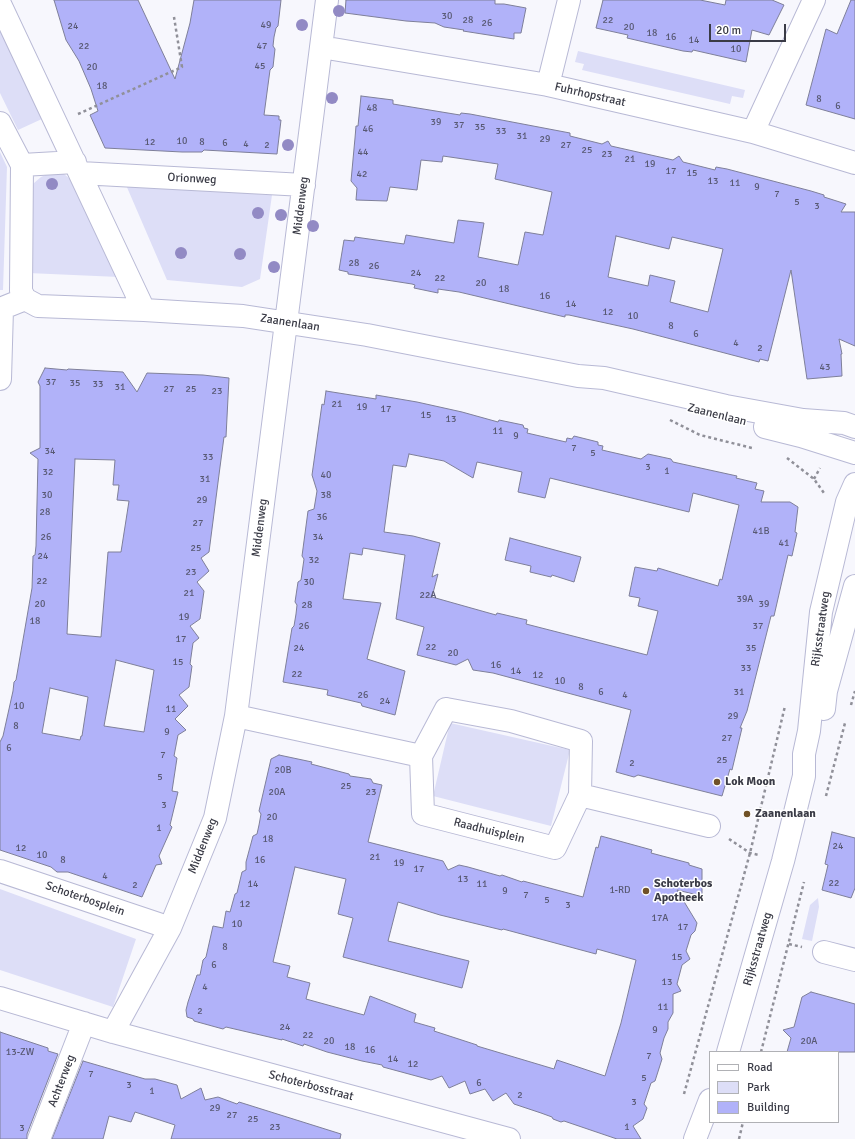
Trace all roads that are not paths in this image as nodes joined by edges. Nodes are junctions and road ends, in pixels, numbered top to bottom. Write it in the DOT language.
graph roads {
  1 [pos="327,0"];
  2 [pos="569,0"];
  3 [pos="814,0"];
  4 [pos="0,4"];
  5 [pos="321,47"];
  6 [pos="548,85"];
  7 [pos="0,123"];
  8 [pos="753,132"];
  9 [pos="855,163"];
  10 [pos="22,165"];
  11 [pos="78,168"];
  12 [pos="304,185"];
  13 [pos="25,299"];
  14 [pos="1,309"];
  15 [pos="144,310"];
  16 [pos="286,322"];
  17 [pos="578,376"];
  18 [pos="0,379"];
  19 [pos="855,426"];
  20 [pos="855,453"];
  21 [pos="855,484"];
  22 [pos="855,586"];
  23 [pos="236,716"];
  24 [pos="421,756"];
  25 [pos="804,776"];
  26 [pos="580,795"];
  27 [pos="709,826"];
  28 [pos="0,870"];
  29 [pos="170,928"];
  30 [pos="824,952"];
  31 [pos="855,960"];
  32 [pos="0,998"];
  33 [pos="84,1023"];
  34 [pos="113,1032"];
  35 [pos="728,1051"];
  36 [pos="709,1103"];
  37 [pos="713,1123"];
  38 [pos="39,1139"];
  39 [pos="509,1139"];
  40 [pos="695,1139"];
  41 [pos="710,1139"];
  1 -- 5 [label="street, Middenweg"];
  2 -- 6 [label="street"];
  3 -- 8 [label="street"];
  4 -- 11 [label="street"];
  5 -- 6 [label="street, Fuhrhopstraat"];
  5 -- 12 [label="street, Middenweg"];
  6 -- 8 [label="street, Fuhrhopstraat"];
  7 -- 10 [label="street"];
  8 -- 9 [label="street, Fuhrhopstraat"];
  10 -- 11 [label="street, Orionweg"];
  10 -- 13 [label="street"];
  11 -- 12 [label="street, Orionweg"];
  11 -- 15 [label="street"];
  12 -- 16 [label="street, Middenweg"];
  13 -- 14 [label="street"];
  13 -- 15 [label="street, Zaanenlaan"];
  14 -- 18 [label="street"];
  15 -- 16 [label="street, Zaanenlaan"];
  16 -- 17 [label="street, Zaanenlaan"];
  16 -- 23 [label="street, Middenweg"];
  17 -- 19 [label="street, Zaanenlaan"];
  17 -- 20 [label="street, Zaanenlaan"];
  21 -- 25 [label="street, Rijksstraatweg"];
  22 -- 25 [label="street, Rijksstraatweg"];
  23 -- 24 [label="street"];
  23 -- 29 [label="street, Middenweg"];
  24 -- 26 [label="street, Raadhuisplein"];
  24 -- 26 [label="street, Raadhuisplein"];
  25 -- 35 [label="street, Rijksstraatweg"];
  26 -- 27 [label="street"];
  28 -- 29 [label="street, Schoterbosplein"];
  29 -- 34 [label="street, Middenweg"];
  30 -- 31 [label="street"];
  32 -- 33 [label="street"];
  33 -- 34 [label="street"];
  33 -- 38 [label="street, Achterweg"];
  34 -- 39 [label="street, Schoterbosstraat"];
  36 -- 40 [label="street"];
  37 -- 41 [label="street"];
}
